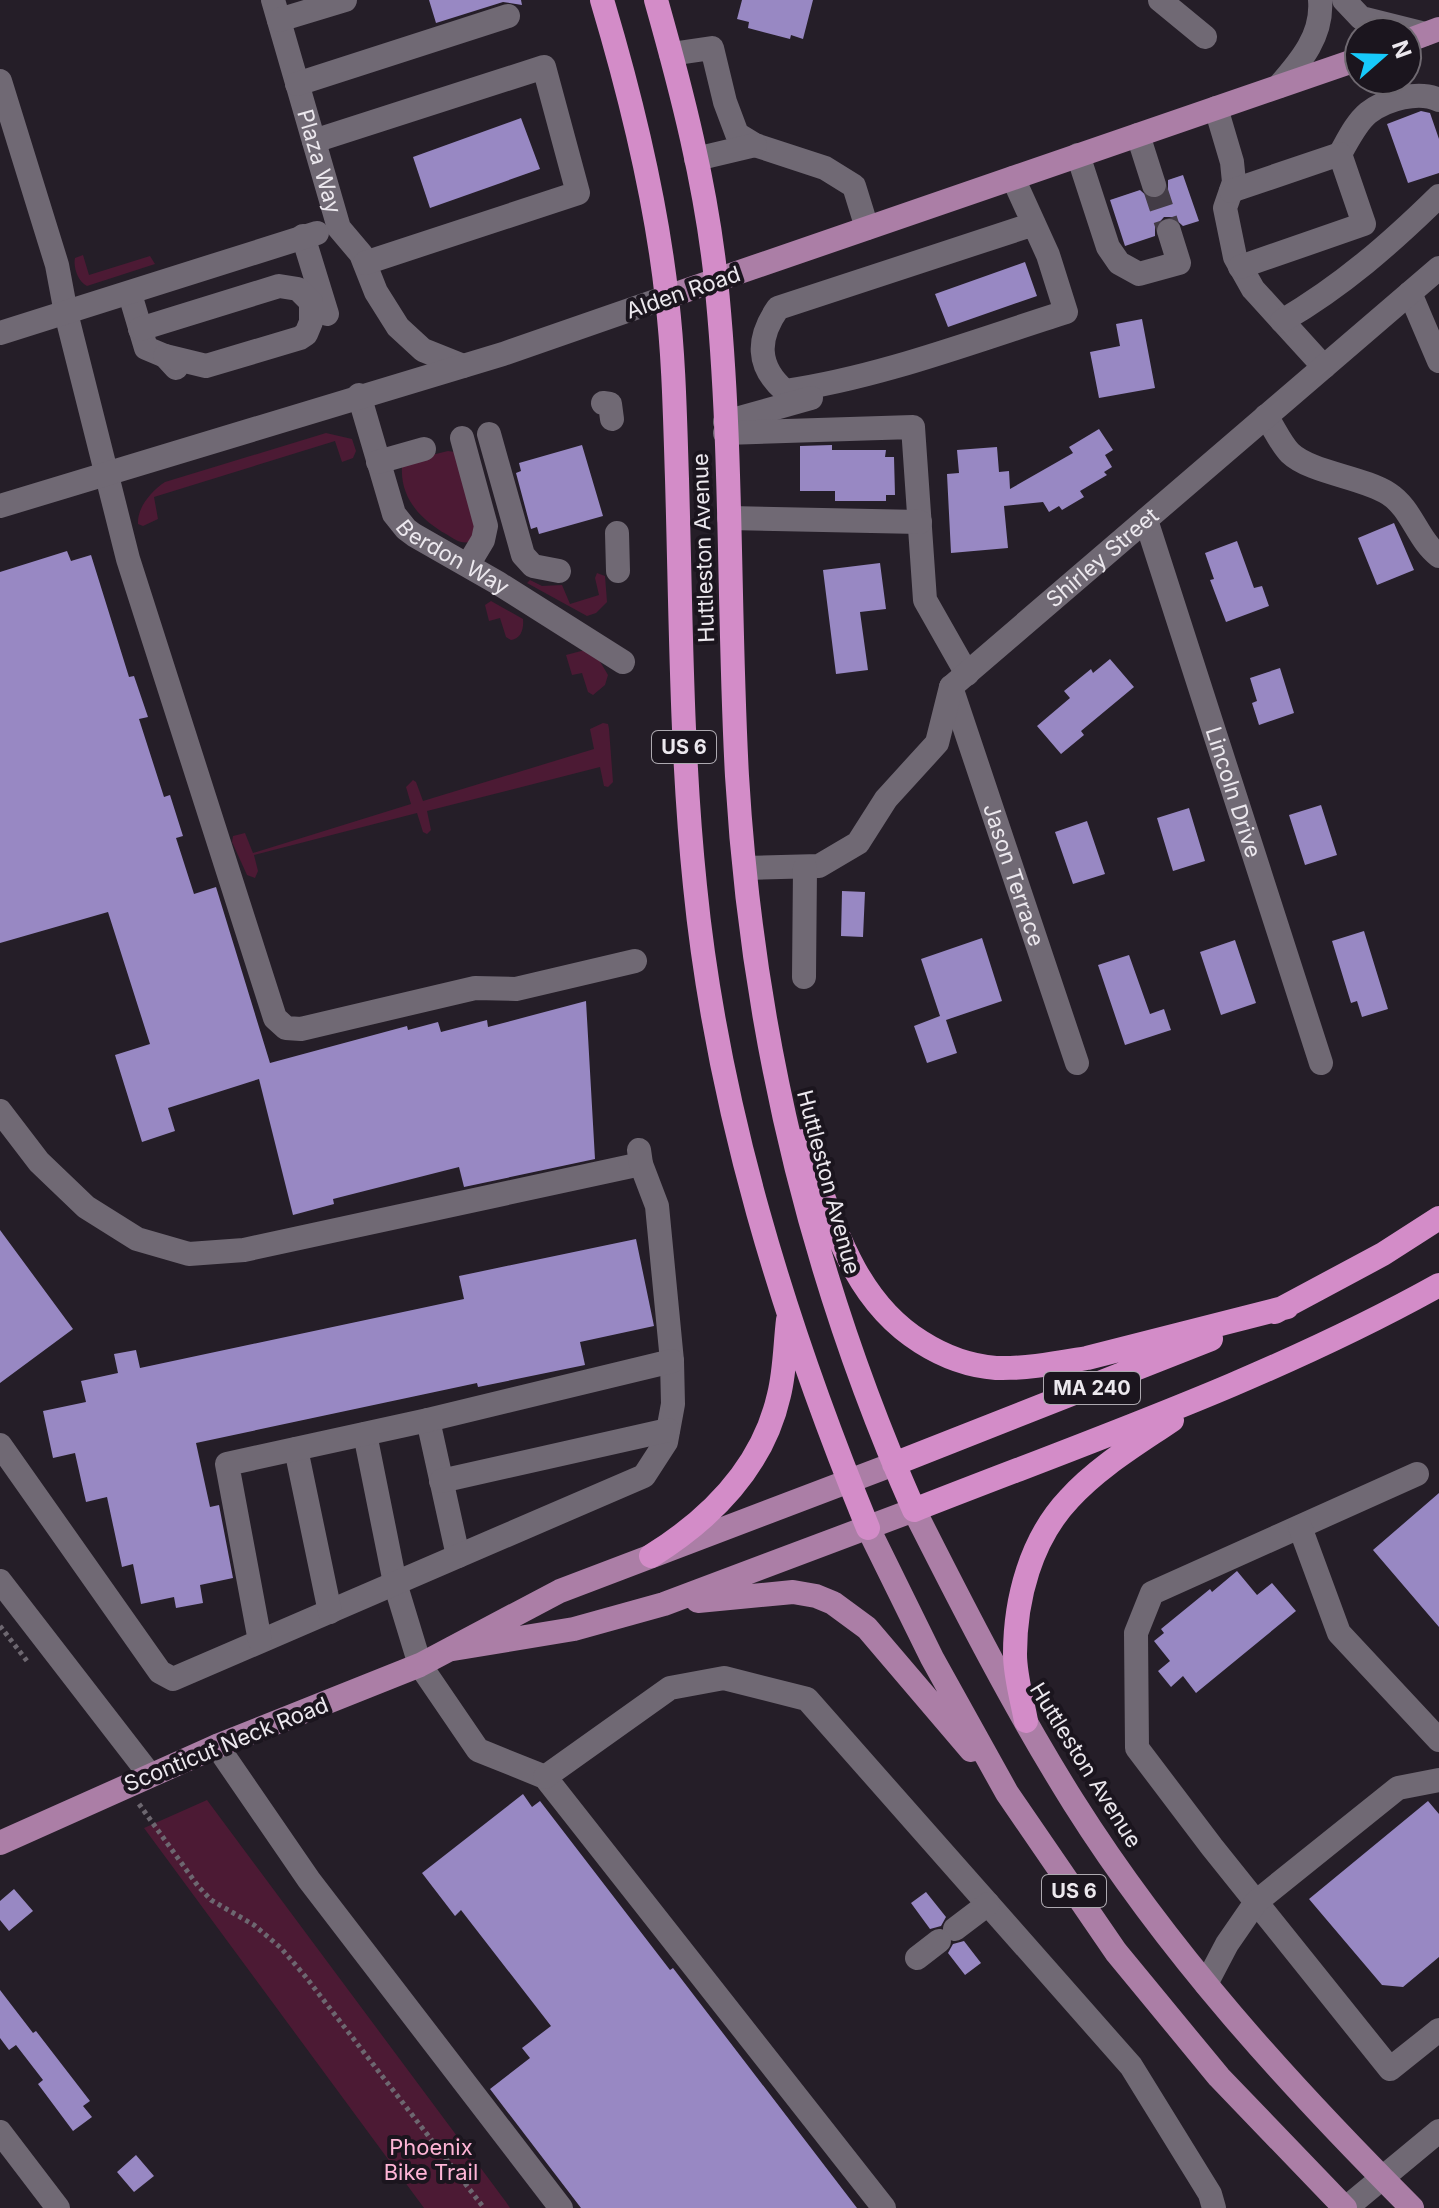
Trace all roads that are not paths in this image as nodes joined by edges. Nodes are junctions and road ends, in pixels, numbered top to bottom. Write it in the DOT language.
graph roads {
  1 [pos="345,0"];
  2 [pos="602,0"];
  3 [pos="656,0"];
  4 [pos="1160,0"];
  5 [pos="1320,0"];
  6 [pos="1344,0"];
  7 [pos="276,10"];
  8 [pos="508,16"];
  9 [pos="1424,35"];
  10 [pos="1205,37"];
  11 [pos="671,54"];
  12 [pos="1343,64"];
  13 [pos="0,81"];
  14 [pos="297,84"];
  15 [pos="1279,86"];
  16 [pos="1439,100"];
  17 [pos="1216,108"];
  18 [pos="1138,135"];
  19 [pos="314,141"];
  20 [pos="755,145"];
  21 [pos="1340,154"];
  22 [pos="1078,155"];
  23 [pos="696,159"];
  24 [pos="1013,178"];
  25 [pos="1154,185"];
  26 [pos="1231,191"];
  27 [pos="1439,196"];
  28 [pos="1034,224"];
  29 [pos="339,228"];
  30 [pos="867,228"];
  31 [pos="1169,231"];
  32 [pos="303,236"];
  33 [pos="365,263"];
  34 [pos="1240,267"];
  35 [pos="1439,268"];
  36 [pos="716,280"];
  37 [pos="1410,293"];
  38 [pos="130,294"];
  39 [pos="667,297"];
  40 [pos="1066,312"];
  41 [pos="66,313"];
  42 [pos="1282,321"];
  43 [pos="140,329"];
  44 [pos="0,333"];
  45 [pos="1439,361"];
  46 [pos="172,363"];
  47 [pos="463,366"];
  48 [pos="1324,367"];
  49 [pos="359,395"];
  50 [pos="1266,416"];
  51 [pos="725,428"];
  52 [pos="489,434"];
  53 [pos="462,438"];
  54 [pos="424,449"];
  55 [pos="378,462"];
  56 [pos="106,474"];
  57 [pos="0,506"];
  58 [pos="729,518"];
  59 [pos="1146,520"];
  60 [pos="920,522"];
  61 [pos="1439,556"];
  62 [pos="468,565"];
  63 [pos="559,571"];
  64 [pos="623,662"];
  65 [pos="959,680"];
  66 [pos="745,868"];
  67 [pos="805,868"];
  68 [pos="635,961"];
  69 [pos="804,977"];
  70 [pos="771,1058"];
  71 [pos="1077,1063"];
  72 [pos="1321,1063"];
  73 [pos="0,1111"];
  74 [pos="1439,1218"];
  75 [pos="1439,1285"];
  76 [pos="1287,1307"];
  77 [pos="789,1310"];
  78 [pos="672,1361"];
  79 [pos="1202,1399"];
  80 [pos="428,1420"];
  81 [pos="668,1430"];
  82 [pos="365,1434"];
  83 [pos="0,1445"];
  84 [pos="296,1449"];
  85 [pos="894,1464"];
  86 [pos="1417,1474"];
  87 [pos="848,1480"];
  88 [pos="441,1481"];
  89 [pos="914,1510"];
  90 [pos="1300,1527"];
  91 [pos="868,1528"];
  92 [pos="458,1556"];
  93 [pos="651,1556"];
  94 [pos="0,1581"];
  95 [pos="395,1583"];
  96 [pos="664,1604"];
  97 [pos="330,1612"];
  98 [pos="260,1641"];
  99 [pos="453,1649"];
  100 [pos="420,1665"];
  101 [pos="1026,1721"];
  102 [pos="1439,1740"];
  103 [pos="217,1746"];
  104 [pos="150,1775"];
  105 [pos="545,1777"];
  106 [pos="1439,1780"];
  107 [pos="1007,1793"];
  108 [pos="0,1843"];
  109 [pos="1256,1902"];
  110 [pos="988,1904"];
  111 [pos="917,1958"];
  112 [pos="1206,1984"];
  113 [pos="1439,2030"];
  114 [pos="1439,2131"];
  115 [pos="0,2132"];
  116 [pos="1382,2178"];
  117 [pos="53,2206"];
  118 [pos="561,2208"];
  119 [pos="884,2208"];
  120 [pos="1214,2208"];
  121 [pos="1346,2208"];
  122 [pos="1412,2208"];
  1 -- 7 [label="street"];
  2 -- 39 [label="highway, Huttleston Avenue / US 6"];
  3 -- 11 [label="highway, Huttleston Avenue / US 6"];
  4 -- 10 [label="street"];
  5 -- 15 [label="street"];
  6 -- 9 [label="street"];
  7 -- 14 [label="street, Plaza Way"];
  8 -- 14 [label="street"];
  11 -- 20 [label="street"];
  11 -- 23 [label="highway, Huttleston Avenue / US 6"];
  12 -- 15 [label="main road, Alden Road"];
  13 -- 41 [label="street"];
  14 -- 19 [label="street, Plaza Way"];
  15 -- 17 [label="main road, Alden Road"];
  16 -- 21 [label="street"];
  17 -- 18 [label="main road, Alden Road"];
  17 -- 26 [label="street"];
  18 -- 22 [label="main road, Alden Road"];
  18 -- 25 [label="street"];
  19 -- 29 [label="street, Plaza Way"];
  19 -- 33 [label="street"];
  20 -- 23 [label="street"];
  20 -- 30 [label="street"];
  21 -- 26 [label="street"];
  21 -- 34 [label="street"];
  22 -- 24 [label="main road, Alden Road"];
  22 -- 31 [label="street"];
  23 -- 36 [label="highway, Huttleston Avenue / US 6"];
  24 -- 28 [label="street"];
  24 -- 30 [label="main road, Alden Road"];
  26 -- 34 [label="street"];
  27 -- 42 [label="street"];
  28 -- 40 [label="street"];
  28 -- 40 [label="street"];
  29 -- 32 [label="street"];
  29 -- 33 [label="street, Plaza Way"];
  30 -- 36 [label="main road, Alden Road"];
  32 -- 38 [label="street"];
  32 -- 46 [label="street"];
  33 -- 47 [label="street, Plaza Way"];
  34 -- 42 [label="street"];
  35 -- 37 [label="street, Shirley Street"];
  36 -- 39 [label="main road, Alden Road"];
  36 -- 51 [label="highway, Huttleston Avenue / US 6"];
  37 -- 45 [label="street"];
  37 -- 48 [label="street, Shirley Street"];
  38 -- 41 [label="street"];
  38 -- 43 [label="street"];
  39 -- 47 [label="street, Alden Road"];
  39 -- 77 [label="highway, Huttleston Avenue / US 6"];
  40 -- 51 [label="street"];
  41 -- 44 [label="street"];
  41 -- 56 [label="street"];
  42 -- 48 [label="street"];
  43 -- 46 [label="street"];
  43 -- 46 [label="street"];
  47 -- 49 [label="street, Alden Road"];
  48 -- 50 [label="street, Shirley Street"];
  49 -- 55 [label="street, Berdon Way"];
  49 -- 56 [label="street, Alden Road"];
  50 -- 59 [label="street, Shirley Street"];
  50 -- 61 [label="street"];
  51 -- 58 [label="highway, Huttleston Avenue / US 6"];
  51 -- 60 [label="street, Jason Terrace"];
  52 -- 63 [label="street"];
  53 -- 62 [label="street"];
  54 -- 55 [label="street"];
  55 -- 62 [label="street, Berdon Way"];
  56 -- 57 [label="street, Alden Road"];
  56 -- 68 [label="street"];
  58 -- 60 [label="street"];
  58 -- 66 [label="highway, Huttleston Avenue / US 6"];
  59 -- 65 [label="street, Shirley Street"];
  59 -- 72 [label="street, Lincoln Drive"];
  60 -- 65 [label="street, Jason Terrace"];
  62 -- 64 [label="street, Berdon Way"];
  65 -- 67 [label="street"];
  65 -- 71 [label="street, Jason Terrace"];
  66 -- 67 [label="street"];
  66 -- 70 [label="highway, Huttleston Avenue / US 6"];
  67 -- 69 [label="street"];
  70 -- 76 [label="highway"];
  70 -- 85 [label="highway, Huttleston Avenue / US 6"];
  73 -- 78 [label="street"];
  74 -- 76 [label="highway, MA 240"];
  75 -- 79 [label="highway, MA 240"];
  76 -- 85 [label="highway, MA 240"];
  77 -- 87 [label="highway, Huttleston Avenue / US 6"];
  77 -- 93 [label="highway"];
  78 -- 80 [label="street"];
  78 -- 81 [label="street"];
  79 -- 89 [label="highway, MA 240"];
  79 -- 101 [label="highway"];
  80 -- 82 [label="street"];
  80 -- 88 [label="street"];
  81 -- 88 [label="street"];
  81 -- 92 [label="street"];
  82 -- 84 [label="street"];
  82 -- 95 [label="street"];
  83 -- 98 [label="street"];
  84 -- 97 [label="street"];
  84 -- 98 [label="street"];
  85 -- 87 [label="main road, MA 240"];
  85 -- 89 [label="highway, Huttleston Avenue / US 6"];
  86 -- 90 [label="street"];
  87 -- 91 [label="highway, Huttleston Avenue / US 6"];
  87 -- 93 [label="main road, Sconticut Neck Road"];
  88 -- 92 [label="street"];
  89 -- 91 [label="main road, MA 240"];
  89 -- 101 [label="main road, Huttleston Avenue / US 6"];
  90 -- 102 [label="street"];
  90 -- 109 [label="street"];
  91 -- 96 [label="main road, Sconticut Neck Road"];
  91 -- 107 [label="main road, Huttleston Avenue / US 6"];
  92 -- 95 [label="street"];
  93 -- 99 [label="main road, Sconticut Neck Road"];
  94 -- 104 [label="street"];
  95 -- 97 [label="street"];
  95 -- 100 [label="street"];
  96 -- 99 [label="main road, Sconticut Neck Road"];
  96 -- 107 [label="main road"];
  97 -- 98 [label="street"];
  99 -- 100 [label="main road, Sconticut Neck Road"];
  100 -- 103 [label="main road, Sconticut Neck Road"];
  100 -- 105 [label="street"];
  101 -- 112 [label="main road, Huttleston Avenue / US 6"];
  103 -- 104 [label="main road, Sconticut Neck Road"];
  103 -- 118 [label="street"];
  104 -- 108 [label="main road, Sconticut Neck Road"];
  105 -- 110 [label="street"];
  105 -- 119 [label="street"];
  106 -- 109 [label="street"];
  107 -- 121 [label="main road, Huttleston Avenue / US 6"];
  109 -- 112 [label="street"];
  109 -- 113 [label="street"];
  110 -- 111 [label="street"];
  110 -- 120 [label="street"];
  112 -- 116 [label="main road, Huttleston Avenue / US 6"];
  114 -- 116 [label="street"];
  115 -- 117 [label="street"];
  116 -- 121 [label="street"];
  116 -- 122 [label="main road, Huttleston Avenue / US 6"];
}
